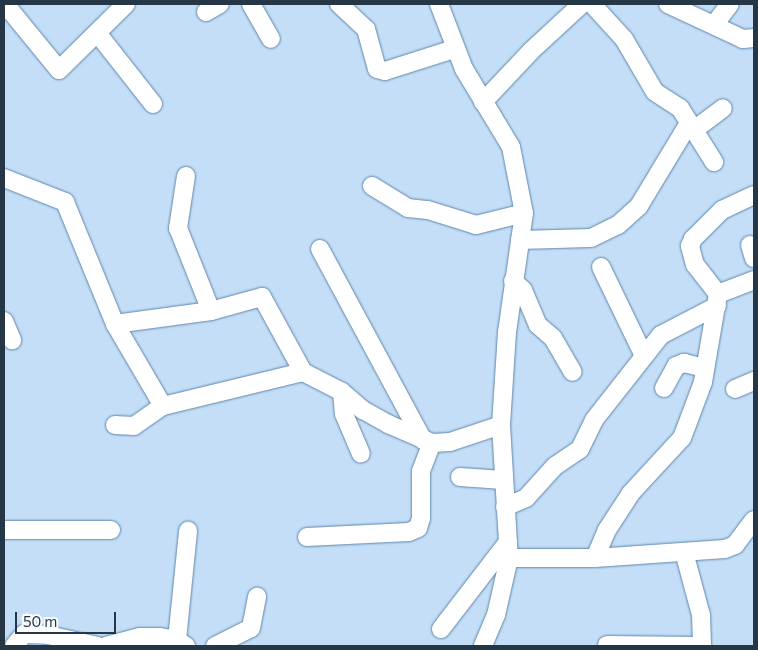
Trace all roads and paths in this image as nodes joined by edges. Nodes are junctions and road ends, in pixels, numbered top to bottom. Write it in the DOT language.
graph roads {
  1 [pos="5,4"];
  2 [pos="126,4"];
  3 [pos="250,4"];
  4 [pos="339,4"];
  5 [pos="439,4"];
  6 [pos="582,4"];
  7 [pos="592,4"];
  8 [pos="668,4"];
  9 [pos="730,4"];
  10 [pos="714,25"];
  11 [pos="98,34"];
  12 [pos="754,38"];
  13 [pos="271,40"];
  14 [pos="454,49"];
  15 [pos="483,102"];
  16 [pos="153,104"];
  17 [pos="723,108"];
  18 [pos="692,126"];
  19 [pos="714,162"];
  20 [pos="186,176"];
  21 [pos="4,178"];
  22 [pos="372,186"];
  23 [pos="754,195"];
  24 [pos="524,213"];
  25 [pos="520,240"];
  26 [pos="320,249"];
  27 [pos="601,267"];
  28 [pos="754,280"];
  29 [pos="513,281"];
  30 [pos="717,300"];
  31 [pos="210,311"];
  32 [pos="4,321"];
  33 [pos="115,324"];
  34 [pos="12,340"];
  35 [pos="644,356"];
  36 [pos="704,368"];
  37 [pos="303,372"];
  38 [pos="573,372"];
  39 [pos="754,381"];
  40 [pos="664,388"];
  41 [pos="735,389"];
  42 [pos="342,392"];
  43 [pos="163,406"];
  44 [pos="115,425"];
  45 [pos="501,425"];
  46 [pos="428,441"];
  47 [pos="361,454"];
  48 [pos="460,477"];
  49 [pos="503,480"];
  50 [pos="504,507"];
  51 [pos="754,520"];
  52 [pos="4,530"];
  53 [pos="111,530"];
  54 [pos="188,531"];
  55 [pos="307,537"];
  56 [pos="508,550"];
  57 [pos="684,552"];
  58 [pos="595,558"];
  59 [pos="256,597"];
  60 [pos="440,629"];
  61 [pos="182,643"];
  62 [pos="607,645"];
  63 [pos="14,646"];
  64 [pos="98,646"];
  65 [pos="106,646"];
  66 [pos="215,646"];
  67 [pos="483,646"];
  68 [pos="698,646"];
  69 [pos="702,646"];
  1 -- 11 [label="street"];
  2 -- 11 [label="street"];
  3 -- 13 [label="street"];
  4 -- 14 [label="street"];
  5 -- 14 [label="street"];
  6 -- 15 [label="street"];
  7 -- 18 [label="street"];
  8 -- 10 [label="street"];
  9 -- 10 [label="street"];
  10 -- 12 [label="street"];
  11 -- 16 [label="street"];
  14 -- 15 [label="street"];
  15 -- 24 [label="street"];
  17 -- 18 [label="street"];
  18 -- 19 [label="street"];
  18 -- 25 [label="street"];
  20 -- 31 [label="street"];
  21 -- 33 [label="street"];
  22 -- 24 [label="street"];
  23 -- 30 [label="street"];
  24 -- 25 [label="street"];
  25 -- 29 [label="street"];
  26 -- 46 [label="street"];
  27 -- 35 [label="street"];
  28 -- 30 [label="street"];
  29 -- 38 [label="street"];
  29 -- 45 [label="street"];
  30 -- 35 [label="street"];
  30 -- 36 [label="street"];
  31 -- 33 [label="street"];
  31 -- 37 [label="street"];
  32 -- 34 [label="street"];
  33 -- 43 [label="street"];
  35 -- 50 [label="street"];
  36 -- 40 [label="street"];
  36 -- 58 [label="street"];
  37 -- 42 [label="street"];
  37 -- 43 [label="street"];
  39 -- 41 [label="street"];
  42 -- 46 [label="street"];
  42 -- 47 [label="street"];
  43 -- 44 [label="street"];
  45 -- 46 [label="street"];
  45 -- 49 [label="street"];
  46 -- 55 [label="street"];
  48 -- 49 [label="street"];
  49 -- 50 [label="street"];
  50 -- 56 [label="street"];
  51 -- 57 [label="street"];
  52 -- 53 [label="street"];
  54 -- 61 [label="street"];
  56 -- 58 [label="street"];
  56 -- 60 [label="street"];
  56 -- 67 [label="street"];
  57 -- 58 [label="street"];
  57 -- 69 [label="street"];
  59 -- 66 [label="street"];
  61 -- 65 [label="street"];
  62 -- 68 [label="street"];
  63 -- 64 [label="street"];
}
